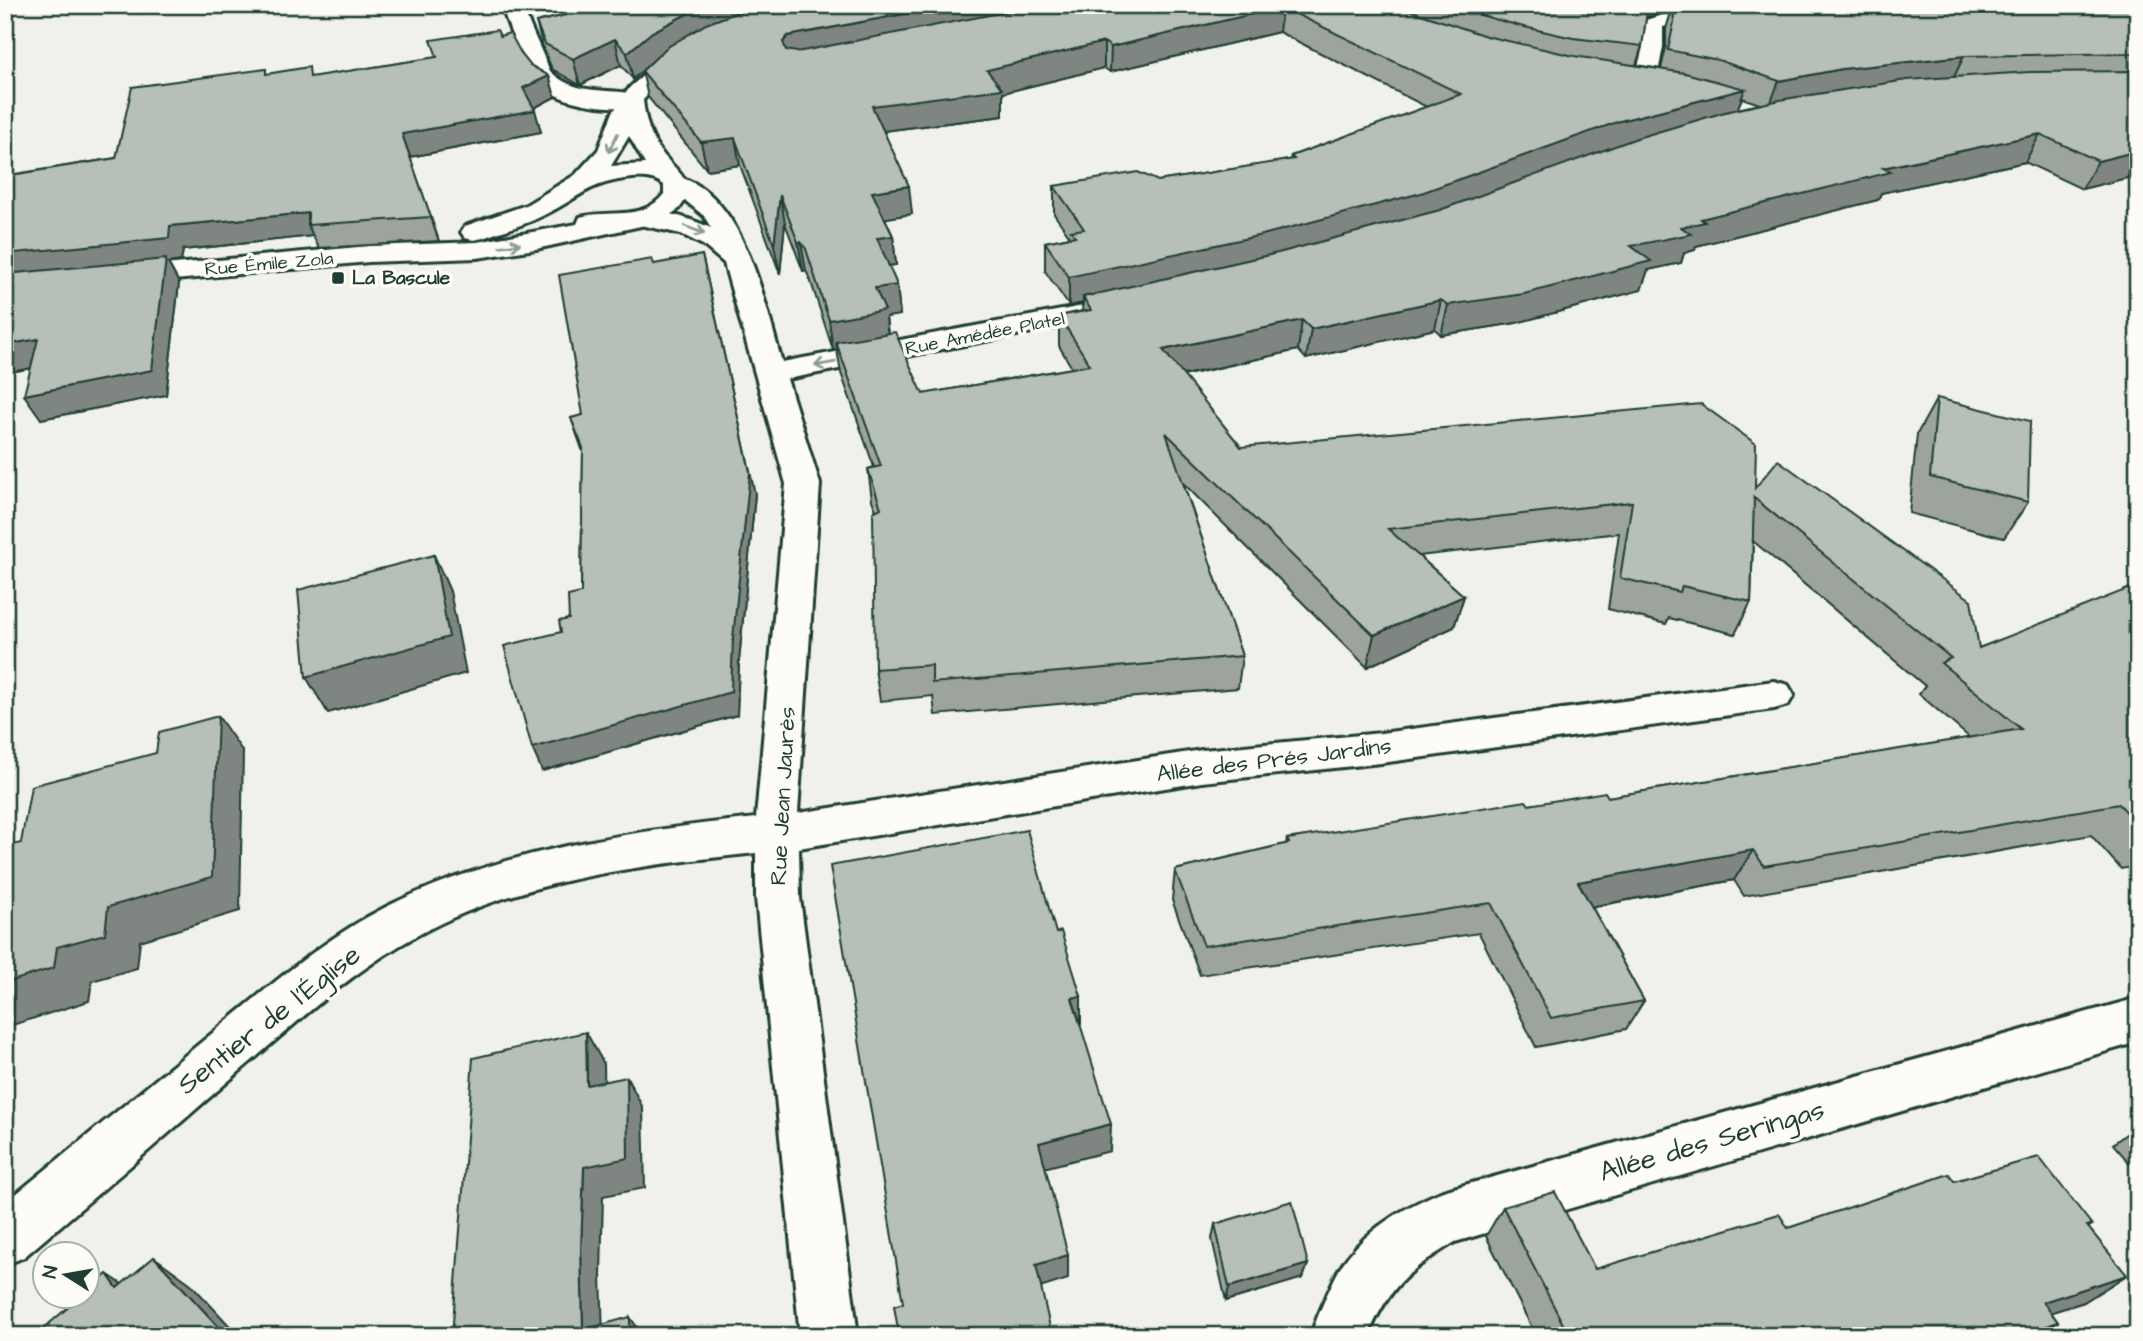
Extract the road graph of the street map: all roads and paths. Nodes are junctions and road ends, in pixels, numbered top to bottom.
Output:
1 (511, 5) edge
2 (1722, 5) edge
3 (709, 43) edge
4 (1619, 80) edge
5 (1645, 83) junction
6 (1667, 86) edge
7 (639, 92) junction
8 (672, 179) junction
9 (575, 186) junction
10 (641, 218) junction
11 (614, 223) junction
12 (369, 254) junction
13 (737, 264) junction
14 (97, 279) edge
15 (1141, 302) edge
16 (772, 373) junction
17 (1774, 695) dead end
18 (776, 833) junction
19 (2138, 1020) edge
20 (5, 1238) edge
21 (829, 1336) edge
22 (1339, 1336) edge

1 - 7 street
2 - 5 street
3 - 7 street
4 - 5 street
5 - 6 street
7 - 8 street
7 -> 9 street
8 - 9 street
8 - 10 street
8 - 13 street, Rue Jean Jaurès
9 - 11 street
9 - 12 street
10 - 11 street, Rue Émile Zola
10 -> 13 street, Rue Jean Jaurès
12 -> 11 street, Rue Émile Zola
12 - 14 street, Rue Émile Zola
13 - 16 street, Rue Jean Jaurès
15 -> 16 street, Rue Amédée Platel
16 - 18 street, Rue Jean Jaurès
17 - 18 street, Allée des Prés Jardins
18 - 20 street, Sentier de l'Église
18 - 21 street, Rue Jean Jaurès
19 - 22 street, Allée des Seringas

